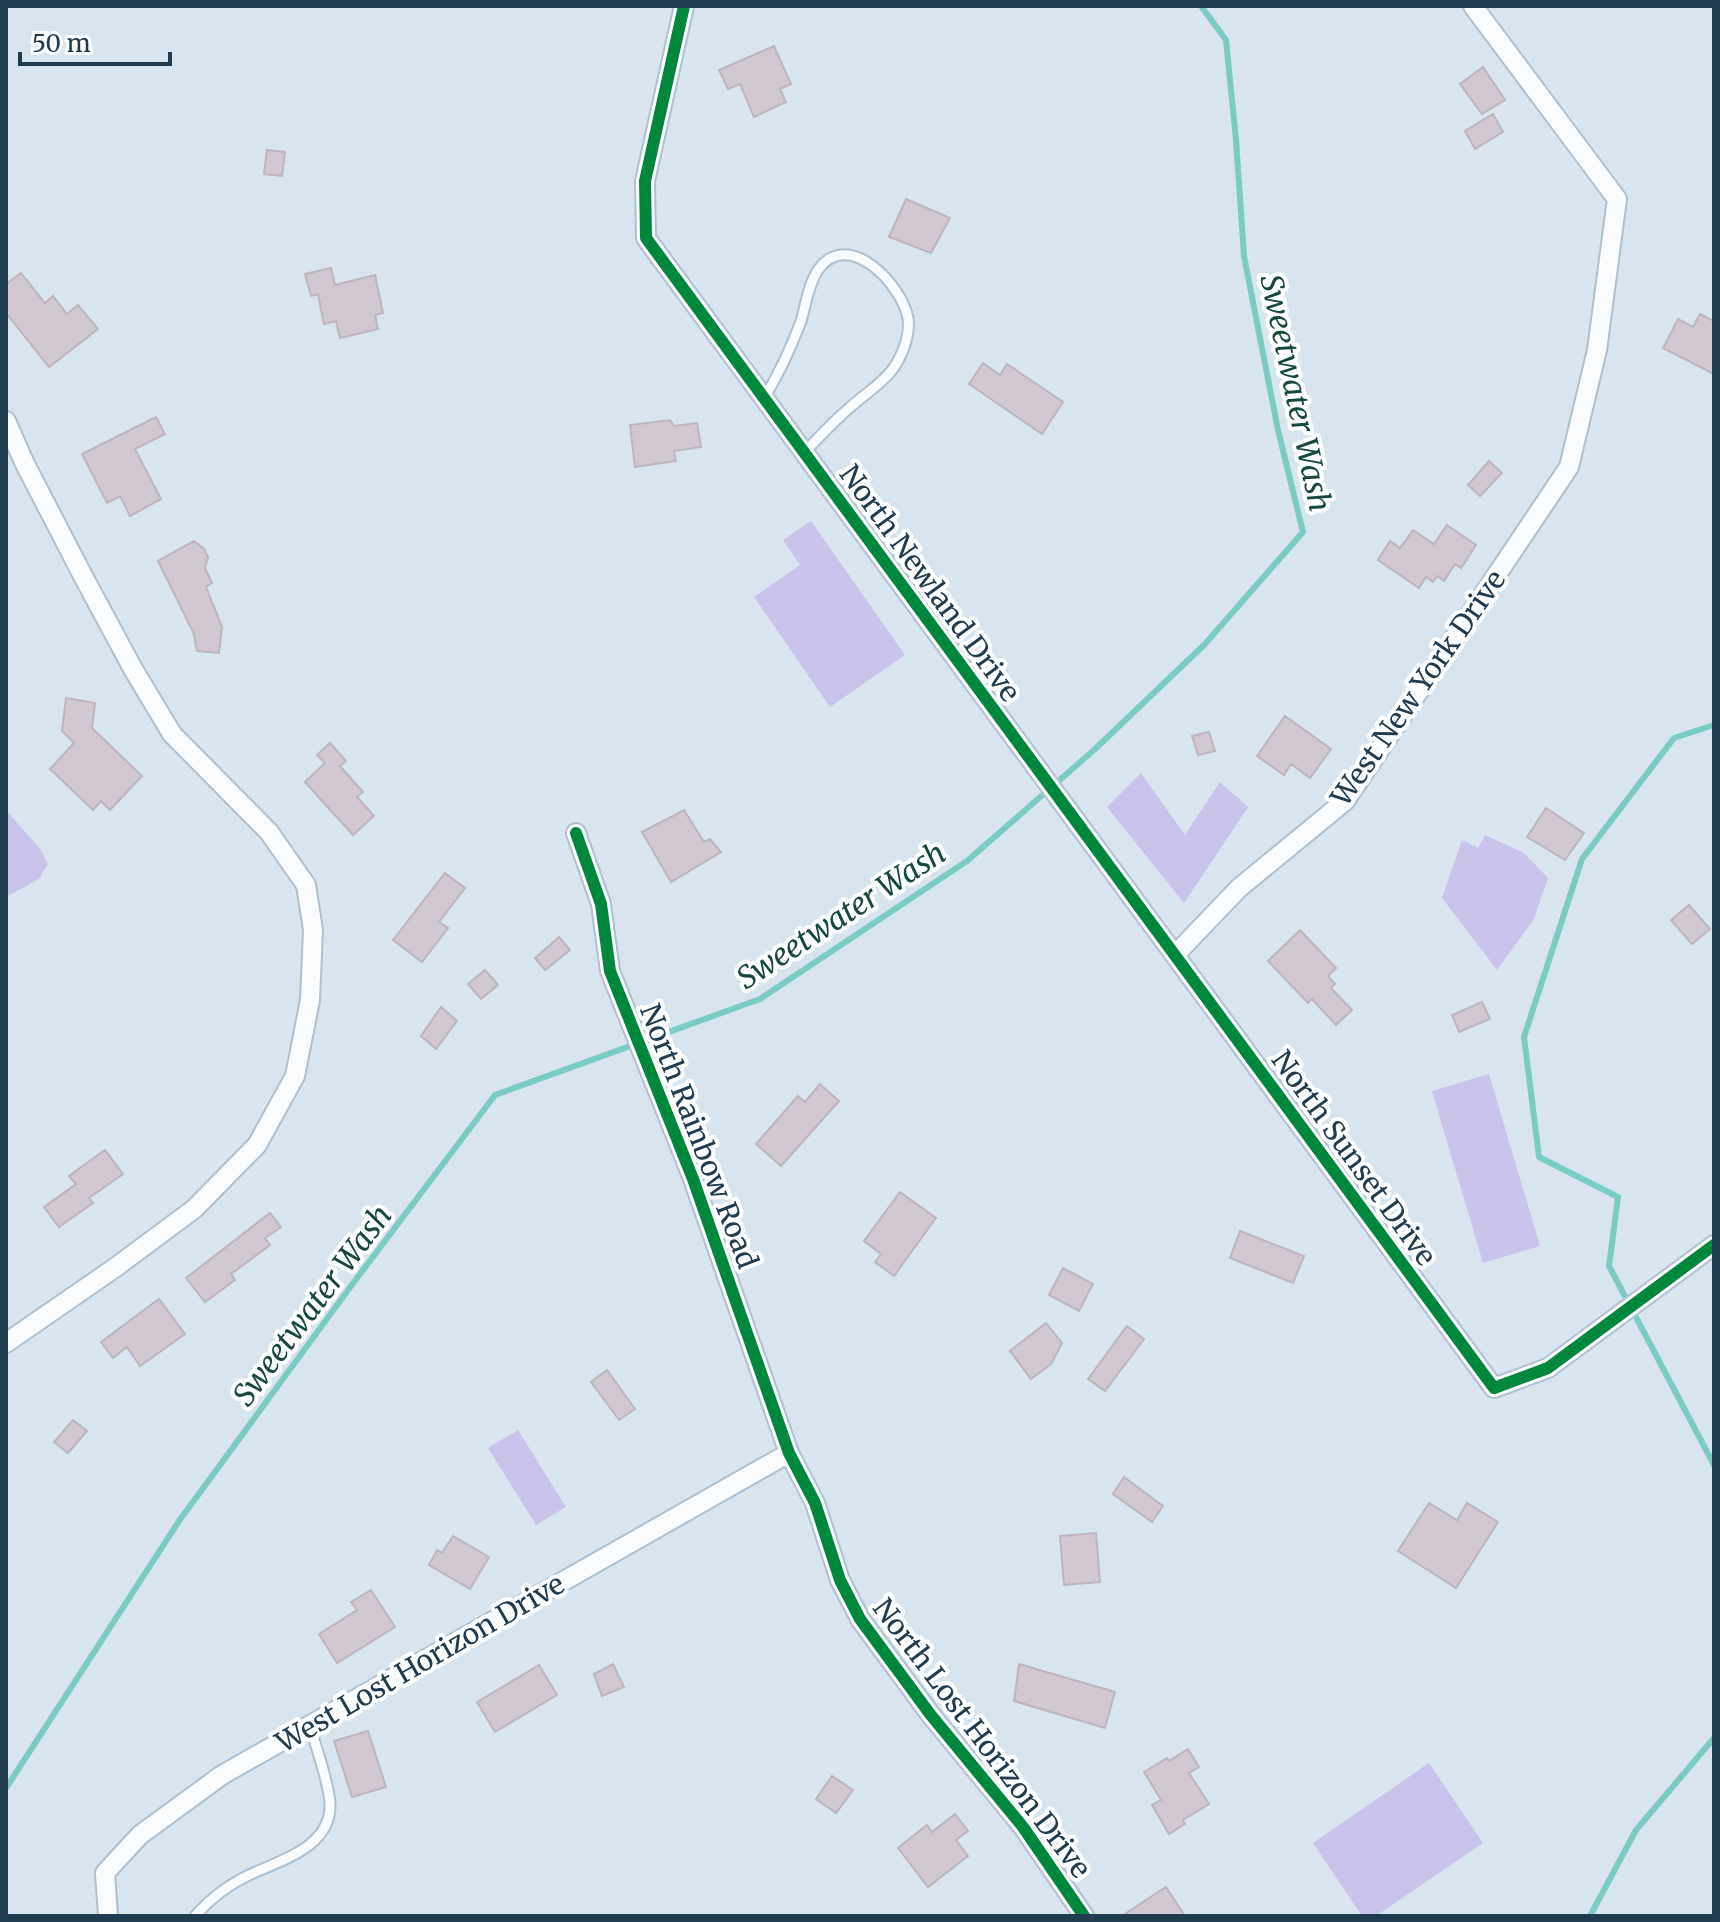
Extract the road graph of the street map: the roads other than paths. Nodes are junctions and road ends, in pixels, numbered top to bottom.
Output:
1 (684, 6) edge
2 (1473, 6) edge
3 (764, 398) junction
4 (6, 421) edge
5 (804, 453) junction
6 (576, 833) dead end
7 (1175, 955) junction
8 (1712, 1250) edge
9 (6, 1343) edge
10 (789, 1453) junction
11 (310, 1725) junction
12 (108, 1916) edge
13 (195, 1916) edge
14 (1084, 1916) edge

1 - 3 street, North Newland Drive
2 - 7 street, West New York Drive
3 - 5 street, North Newland Drive
3 - 5 lane
4 - 9 street
5 - 7 street, North Newland Drive
6 - 10 street, North Rainbow Road
7 - 8 street, North Sunset Drive
10 - 11 street, West Lost Horizon Drive
10 - 14 street, North Lost Horizon Drive
11 - 12 street, West Lost Horizon Drive
11 - 13 lane

